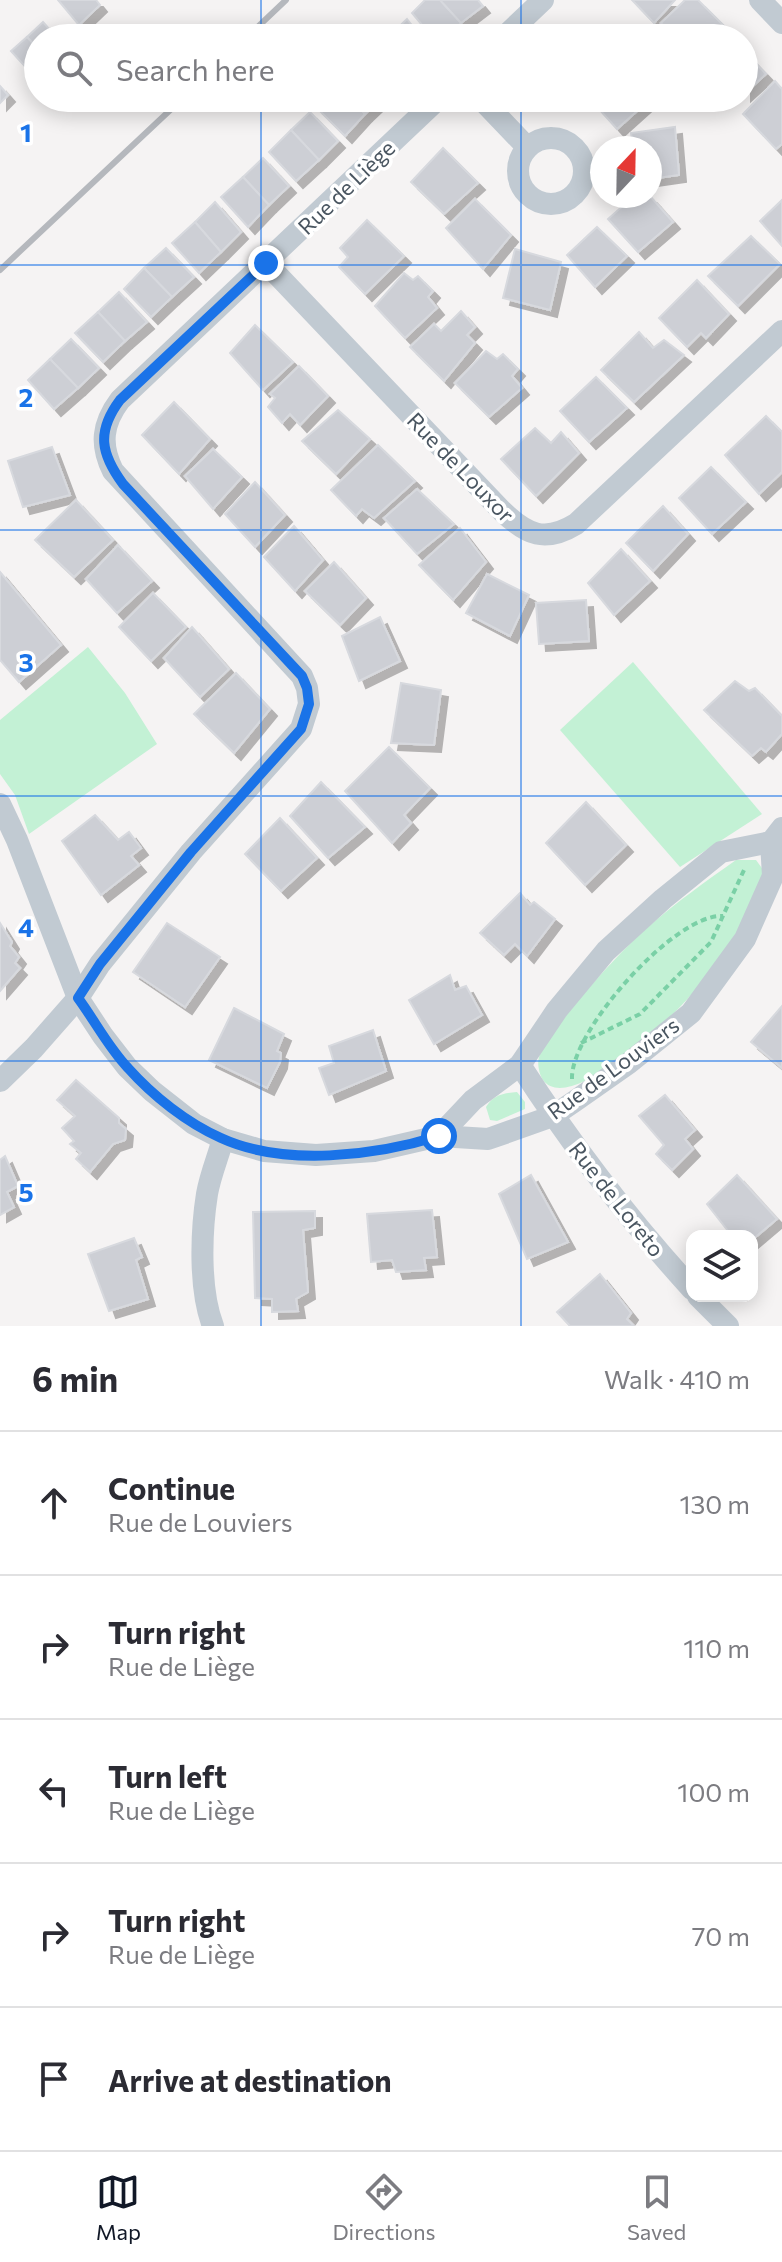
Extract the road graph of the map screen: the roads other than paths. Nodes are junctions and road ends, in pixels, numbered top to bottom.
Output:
1 (543, 0) edge
2 (760, 0) edge
3 (782, 23) edge
4 (518, 24) edge
5 (424, 112) edge
6 (493, 112) edge
7 (527, 147) dead end
8 (266, 263) junction
9 (782, 331) edge
10 (0, 804) edge
11 (776, 835) edge
12 (78, 998) junction
13 (520, 1065) junction
14 (0, 1081) edge
15 (553, 1116) junction
16 (439, 1136) junction
17 (223, 1139) junction
18 (686, 1282) edge
19 (704, 1302) edge
20 (213, 1326) edge
21 (728, 1326) edge

1 - 4 street
2 - 3 street
5 - 8 street, Rue de Liège
6 - 7 street
8 - 9 street, Rue de Louxor
8 - 12 street, Rue de Liège
10 - 12 street, Rue de Louviers
11 - 13 street, Rue de Louviers
11 - 15 street, Rue de Louviers
12 - 14 street, Rue de Liège
12 - 17 street, Rue de Louviers
13 - 15 street, Rue de Loreto
13 - 16 street, Rue de Louviers
15 - 16 street, Rue de Louviers
15 - 18 street, Rue de Loreto
16 - 17 street, Rue de Louviers
17 - 20 street
19 - 21 street

